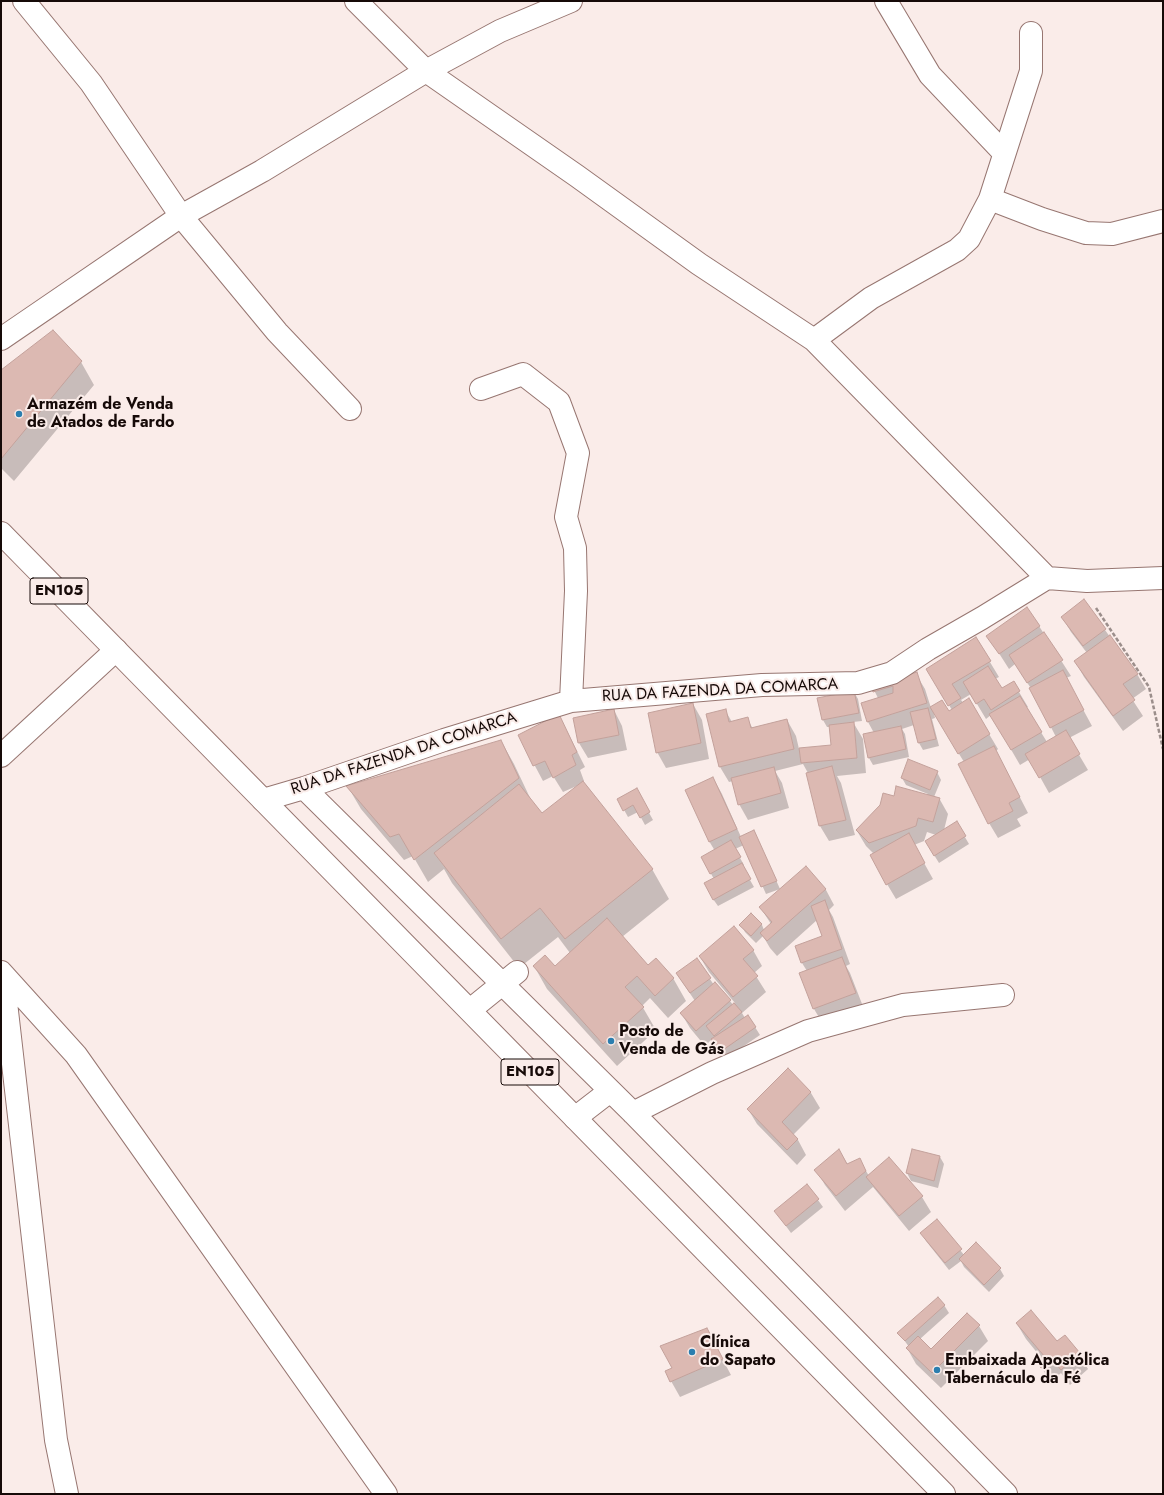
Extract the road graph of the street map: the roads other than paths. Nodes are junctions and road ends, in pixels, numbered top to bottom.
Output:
1 (24, 1) edge
2 (356, 1) edge
3 (571, 1) edge
4 (886, 1) edge
5 (1032, 33) dead end
6 (426, 71) junction
7 (1004, 153) junction
8 (990, 199) junction
9 (180, 216) junction
10 (1163, 221) edge
11 (1, 339) edge
12 (814, 340) junction
13 (480, 389) dead end
14 (350, 410) dead end
15 (1, 532) edge
16 (1047, 578) junction
17 (1163, 578) edge
18 (116, 650) junction
19 (571, 701) junction
20 (1, 756) edge
21 (304, 788) junction
22 (263, 800) junction
23 (2, 974) edge
24 (510, 979) junction
25 (1003, 995) dead end
26 (470, 1010) junction
27 (610, 1091) junction
28 (633, 1113) junction
29 (575, 1118) junction
30 (67, 1494) edge
31 (386, 1494) edge
32 (944, 1494) edge
33 (1006, 1494) edge

1 - 9 street
2 - 6 street
3 - 6 street
4 - 7 street
5 - 7 street
6 - 9 street
6 - 12 street
7 - 8 street
8 - 10 street
8 - 12 street
9 - 11 street
9 - 14 street
12 - 16 street
13 - 19 street
15 - 18 street, EN105
16 - 17 street
16 - 19 street, RUA DA FAZENDA DA COMARCA
18 - 20 street
18 - 22 street, EN105
19 - 21 street, RUA DA FAZENDA DA COMARCA
21 - 22 street, RUA DA FAZENDA DA COMARCA
21 - 24 street
22 - 26 street, EN105
23 - 30 street
23 - 31 street
24 - 26 street
24 - 27 street
25 - 28 street
26 - 29 street, EN105
27 - 28 street
27 - 29 street
28 - 33 street
29 - 32 street, EN105

